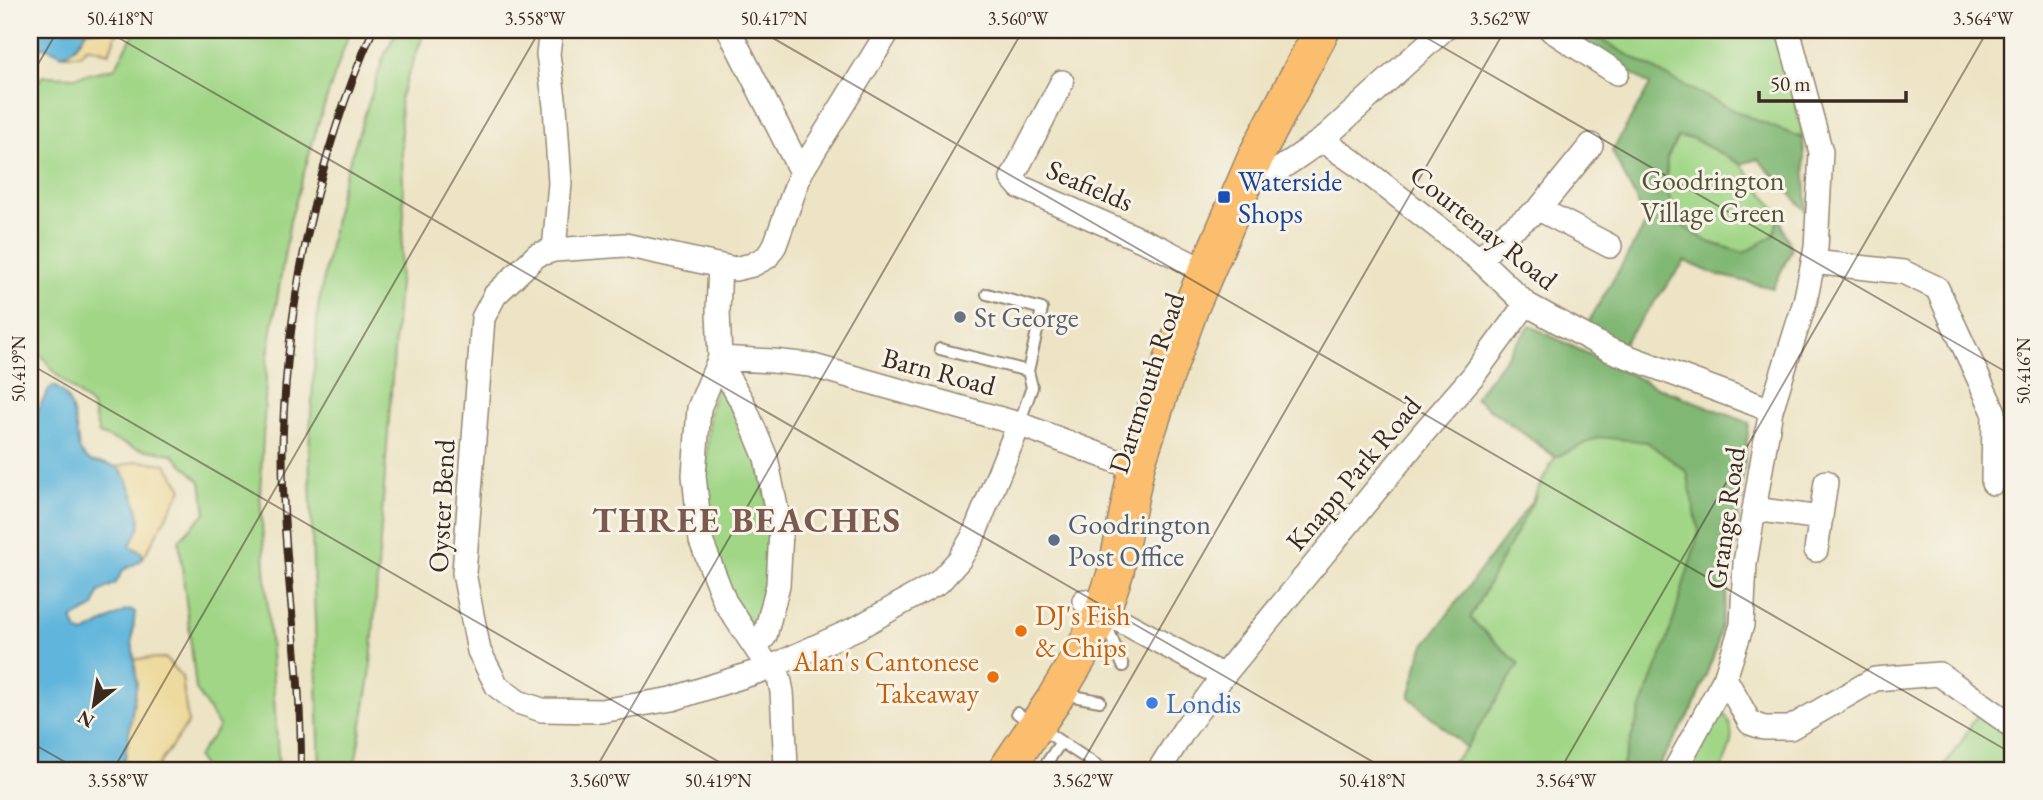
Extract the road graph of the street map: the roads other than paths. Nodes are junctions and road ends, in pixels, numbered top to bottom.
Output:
1 (551, 30) edge
2 (729, 30) edge
3 (889, 30) edge
4 (1322, 30) edge
5 (1443, 30) edge
6 (1551, 30) edge
7 (1788, 30) edge
8 (1617, 73) dead end
9 (1062, 82) dead end
10 (1322, 140) junction
11 (1591, 145) dead end
12 (1265, 163) junction
13 (801, 172) junction
14 (1539, 209) junction
15 (1610, 246) dead end
16 (554, 250) junction
17 (1480, 260) junction
18 (1813, 262) junction
19 (720, 266) junction
20 (1198, 267) junction
21 (986, 294) dead end
22 (1526, 304) junction
23 (940, 349) dead end
24 (720, 360) junction
25 (1028, 371) junction
26 (1771, 410) junction
27 (1019, 424) junction
28 (1128, 463) junction
29 (1826, 482) dead end
30 (1993, 483) dead end
31 (1754, 509) junction
32 (1821, 518) junction
33 (1815, 550) dead end
34 (1093, 607) junction
35 (755, 647) junction
36 (1123, 666) dead end
37 (769, 668) junction
38 (1223, 676) junction
39 (1725, 678) junction
40 (1057, 693) junction
41 (1100, 702) dead end
42 (2013, 726) edge
43 (1038, 727) junction
44 (783, 770) edge
45 (981, 770) edge
46 (1006, 770) edge
47 (1042, 770) edge
48 (1104, 770) edge
49 (1159, 770) edge
50 (1675, 770) edge

1 - 16 street
2 - 13 street
3 - 13 street, Oyster Bend
4 - 12 main road, Dartmouth Road
5 - 10 street
6 - 8 street
7 - 18 street, Grange Road
9 - 20 street, Seafields
10 - 12 street
10 - 17 street, Courtenay Road
11 - 14 street
12 - 20 main road, Dartmouth Road
13 - 19 street, Oyster Bend
14 - 15 street
14 - 17 street
16 - 19 street, Oyster Bend
16 - 37 street, Oyster Bend
17 - 22 street, Courtenay Road
18 - 26 street, Grange Road
18 - 30 street
19 - 24 street
20 - 28 main road, Dartmouth Road
21 - 25 lane
22 - 26 street, Courtenay Road
22 - 38 street, Knapp Park Road
23 - 25 lane
24 - 27 street, Barn Road
24 - 35 street
24 - 35 street
25 - 27 lane
26 - 31 street, Grange Road
27 - 28 street, Barn Road
27 - 37 street, Oyster Bend
28 - 34 main road, Dartmouth Road
29 - 32 street
31 - 32 street
31 - 39 street, Grange Road
32 - 33 street
34 - 36 lane
34 - 38 street
34 - 40 main road, Dartmouth Road
34 - 43 main road, Dartmouth Road
35 - 37 street
37 - 44 street
38 - 49 street, Knapp Park Road
39 - 42 street
39 - 50 street, Grange Road
40 - 41 lane
40 - 43 main road, Dartmouth Road
43 - 45 main road, Dartmouth Road
43 - 46 main road, Dartmouth Road
43 - 47 lane
43 - 48 lane

